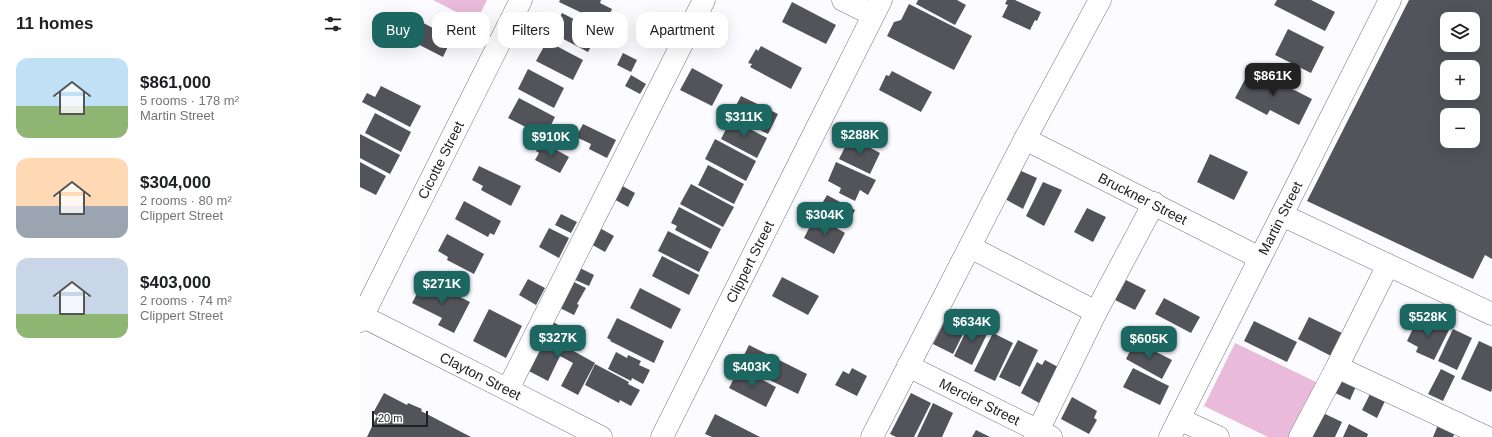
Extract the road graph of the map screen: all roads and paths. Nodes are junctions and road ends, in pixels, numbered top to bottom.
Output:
1 (521, 0) edge
2 (704, 0) edge
3 (843, 0) edge
4 (1100, 0) edge
5 (1390, 0) edge
6 (877, 8) edge
7 (1025, 139) junction
8 (1154, 203) junction
9 (1282, 215) junction
10 (970, 247) junction
11 (1260, 258) junction
12 (1388, 265) junction
13 (1096, 312) junction
14 (1492, 314) edge
15 (361, 317) edge
16 (908, 366) junction
17 (1337, 367) junction
18 (508, 389) junction
19 (1175, 428) edge
20 (1041, 435) edge
21 (601, 437) edge
22 (662, 437) edge
23 (872, 437) edge
24 (1218, 437) edge
25 (1300, 437) edge
26 (1486, 437) edge

1 - 15 street, Cicotte Street
2 - 18 street
3 - 6 street
4 - 7 street
5 - 9 street, Martin Street
6 - 22 street, Clippert Street
7 - 8 street, Bruckner Street
7 - 10 street
8 - 11 street, Bruckner Street
8 - 13 street
9 - 11 street, Martin Street
9 - 12 street
10 - 13 street
10 - 16 street
11 - 19 street, Martin Street
12 - 14 street
12 - 17 street
13 - 20 street
15 - 18 street, Clayton Street
16 - 20 street, Mercier Street
16 - 23 street
17 - 25 street
17 - 26 street
18 - 21 street, Clayton Street
19 - 24 street

